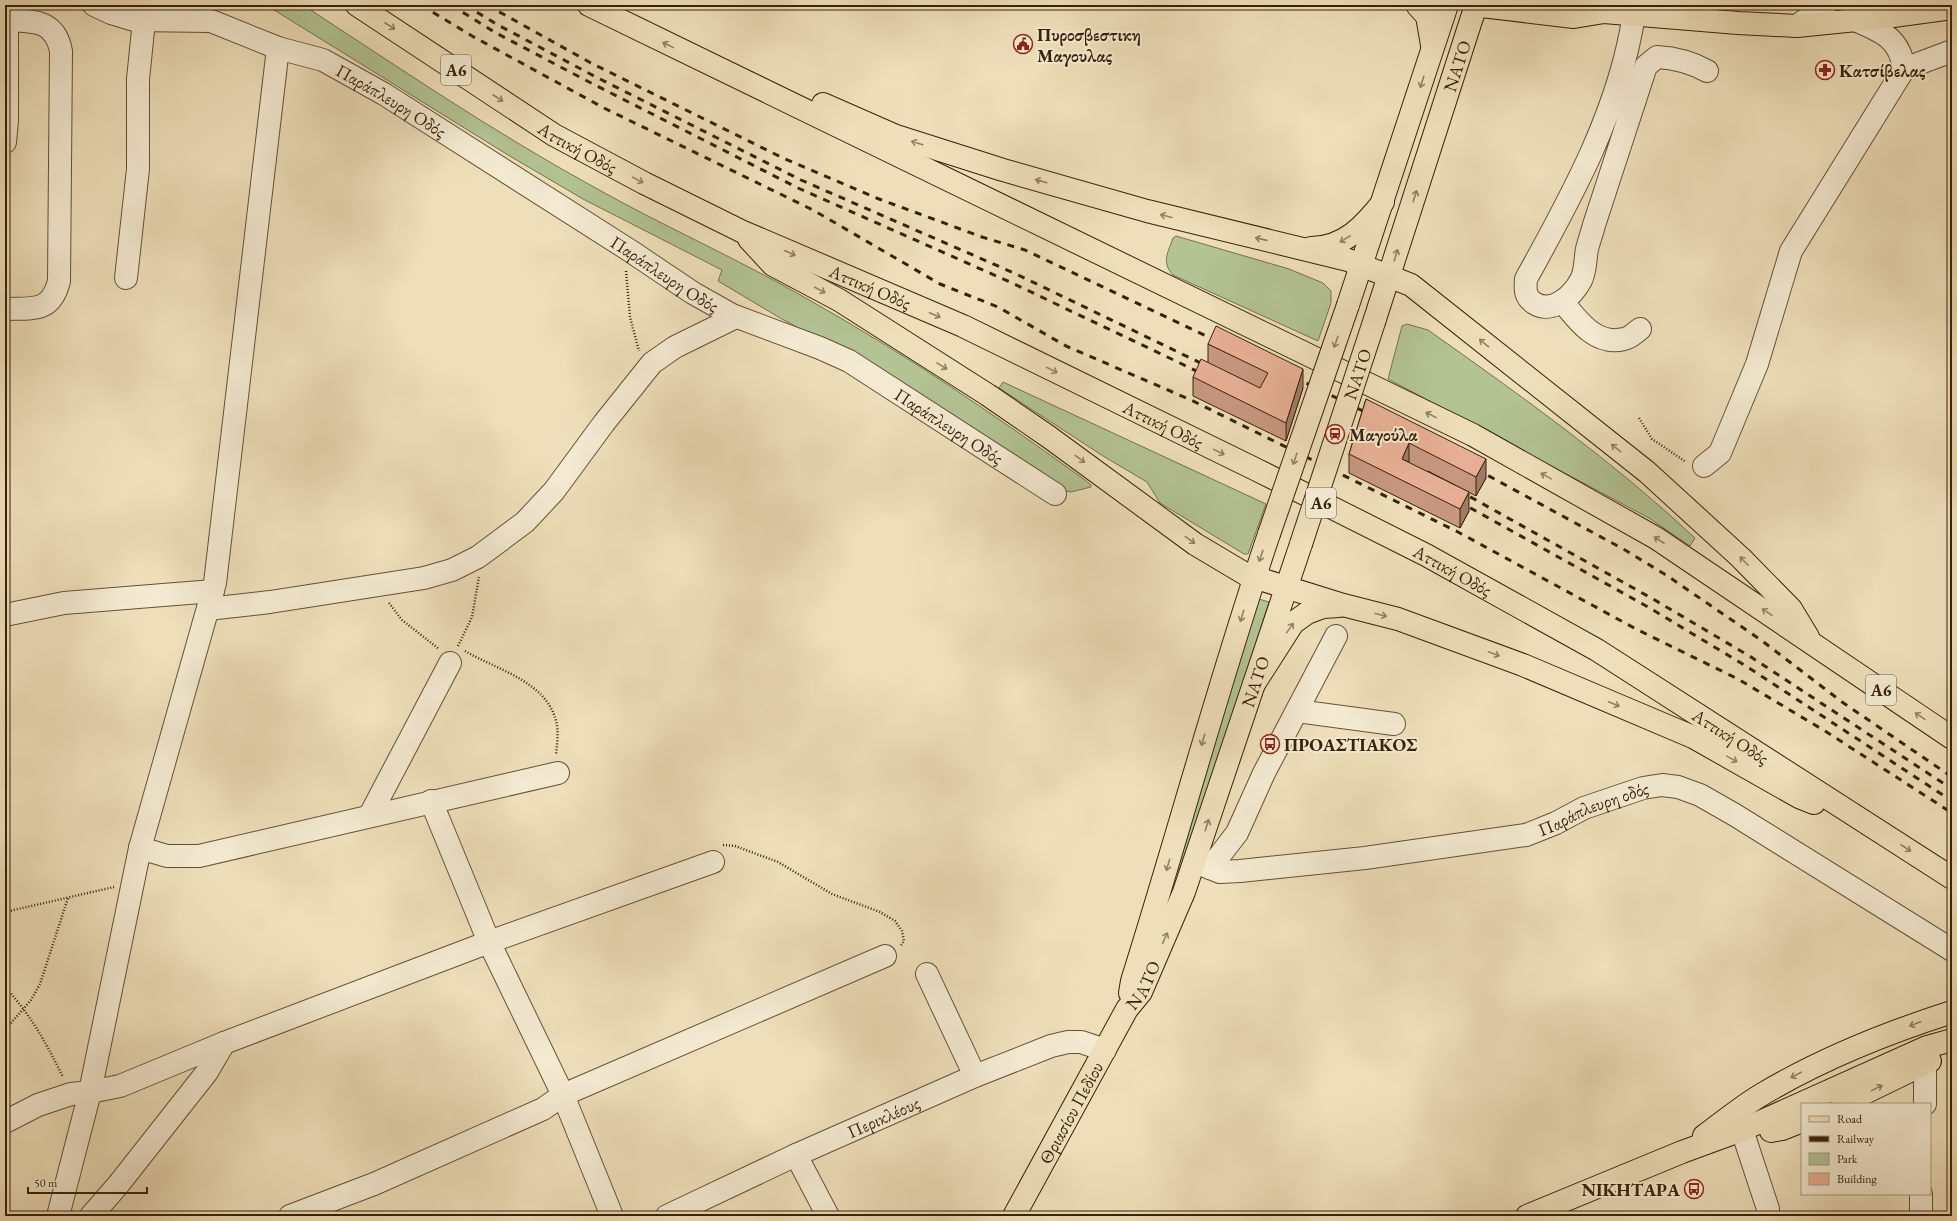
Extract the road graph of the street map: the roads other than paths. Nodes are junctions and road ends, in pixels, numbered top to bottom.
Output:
1 (94, 5) edge
2 (357, 5) edge
3 (589, 5) edge
4 (1417, 5) edge
5 (1447, 5) edge
6 (1475, 5) edge
7 (1678, 5) edge
8 (1826, 5) edge
9 (1952, 8) edge
10 (1596, 9) edge
11 (116, 11) edge
12 (1882, 11) edge
13 (1634, 14) junction
14 (6, 20) edge
15 (1855, 20) junction
16 (144, 21) junction
17 (1715, 21) junction
18 (1797, 26) junction
19 (278, 48) junction
20 (1432, 49) junction
21 (1952, 51) edge
22 (704, 62) junction
23 (1904, 69) junction
24 (1707, 71) dead end
25 (5, 142) edge
26 (1383, 202) junction
27 (741, 231) junction
28 (1299, 248) junction
29 (1362, 265) junction
30 (1390, 276) junction
31 (126, 278) dead end
32 (1562, 301) junction
33 (5, 309) edge
34 (736, 317) junction
35 (1640, 329) dead end
36 (1704, 466) road end
37 (1055, 494) dead end
38 (1254, 579) junction
39 (1285, 588) junction
40 (210, 600) junction
41 (1343, 605) junction
42 (5, 615) edge
43 (1336, 636) dead end
44 (1811, 642) junction
45 (454, 655) road end
46 (1254, 684) junction
47 (1297, 711) junction
48 (1394, 724) dead end
49 (1952, 738) edge
50 (558, 773) road end
51 (431, 801) junction
52 (370, 815) junction
53 (1873, 827) junction
54 (140, 848) junction
55 (713, 862) road end
56 (1203, 865) junction
57 (1952, 878) edge
58 (489, 942) junction
59 (1952, 950) edge
60 (885, 956) road end
61 (927, 974) dead end
62 (1127, 1009) junction
63 (1952, 1012) edge
64 (1952, 1040) edge
65 (224, 1043) junction
66 (1105, 1050) junction
67 (1952, 1056) edge
68 (1925, 1062) junction
69 (975, 1076) junction
70 (80, 1093) junction
71 (563, 1095) junction
72 (1805, 1103) edge
73 (1844, 1103) edge
74 (1925, 1103) edge
75 (1801, 1105) edge
76 (1801, 1121) edge
77 (5, 1122) edge
78 (1742, 1130) junction
79 (1682, 1152) junction
80 (796, 1155) junction
81 (1921, 1195) edge
82 (1562, 1209) edge
83 (58, 1216) edge
84 (91, 1216) edge
85 (290, 1216) edge
86 (612, 1216) edge
87 (667, 1216) edge
88 (828, 1216) edge
89 (1014, 1216) edge
90 (1527, 1216) edge
91 (1768, 1216) edge
92 (1921, 1216) edge

1 - 11 street
2 -> 27 main road, Αττική Οδός / Α6
22 -> 3 main road, Α6
4 - 20 main road
5 - 20 main road, ΝΑΤΟ
6 - 10 main road
30 -> 6 main road, ΝΑΤΟ
7 - 17 main road
8 - 18 street
9 - 12 main road
10 - 13 main road
11 - 16 street
12 - 15 main road
13 - 17 main road
13 - 32 street
14 - 25 street
14 - 33 street
15 - 18 main road
15 - 23 street
16 - 19 street
16 - 31 street
17 - 18 main road
19 - 34 street, Παράπλευρη Οδός
19 - 40 street
20 -> 26 main road, ΝΑΤΟ
21 - 23 street
28 -> 22 main road
44 -> 22 main road, Α6
23 - 36 street
24 - 32 street
26 -> 28 main road
26 - 29 main road, ΝΑΤΟ
27 -> 38 main road
27 -> 53 main road, Αττική Οδός / Α6
28 - 29 main road
29 - 30 main road
29 -> 38 main road, ΝΑΤΟ, bridge
30 - 39 main road, ΝΑΤΟ, bridge
44 -> 30 main road
32 - 35 street
34 - 37 street, Παράπλευρη Οδός
34 - 40 street
38 - 39 main road
38 -> 62 main road, ΝΑΤΟ
39 - 41 main road
39 - 46 main road, ΝΑΤΟ
40 - 42 street
40 - 54 street
46 -> 41 main road
41 -> 53 main road
43 - 47 street
49 -> 44 main road, Α6
45 - 52 street
56 -> 46 main road, ΝΑΤΟ
47 - 48 street
47 - 56 street
50 - 51 street
51 - 52 street
51 - 58 street
52 - 54 street
53 -> 57 main road, Αττική Οδός / Α6
54 - 70 street
55 - 58 street
56 - 59 street, Παράπλευρη οδός
62 -> 56 main road, ΝΑΤΟ
58 - 65 street
58 - 71 street
60 - 71 street
61 - 69 street
62 - 66 main road, Θριασίου Πεδίου
63 -> 79 main road
64 - 72 main road
65 - 70 street
65 - 84 street
66 - 69 street, Περικλέους
66 - 89 main road, Θριασίου Πεδίου
67 - 68 main road
73 -> 68 main road
68 - 74 street
69 - 80 street, Περικλέους
70 - 77 street
70 - 83 street
71 - 85 street
71 - 86 street
75 - 78 main road
76 - 78 main road
78 - 79 main road
78 - 91 street
79 - 82 main road
80 - 87 street, Περικλέους
80 - 88 street
81 - 92 street
82 - 90 main road

